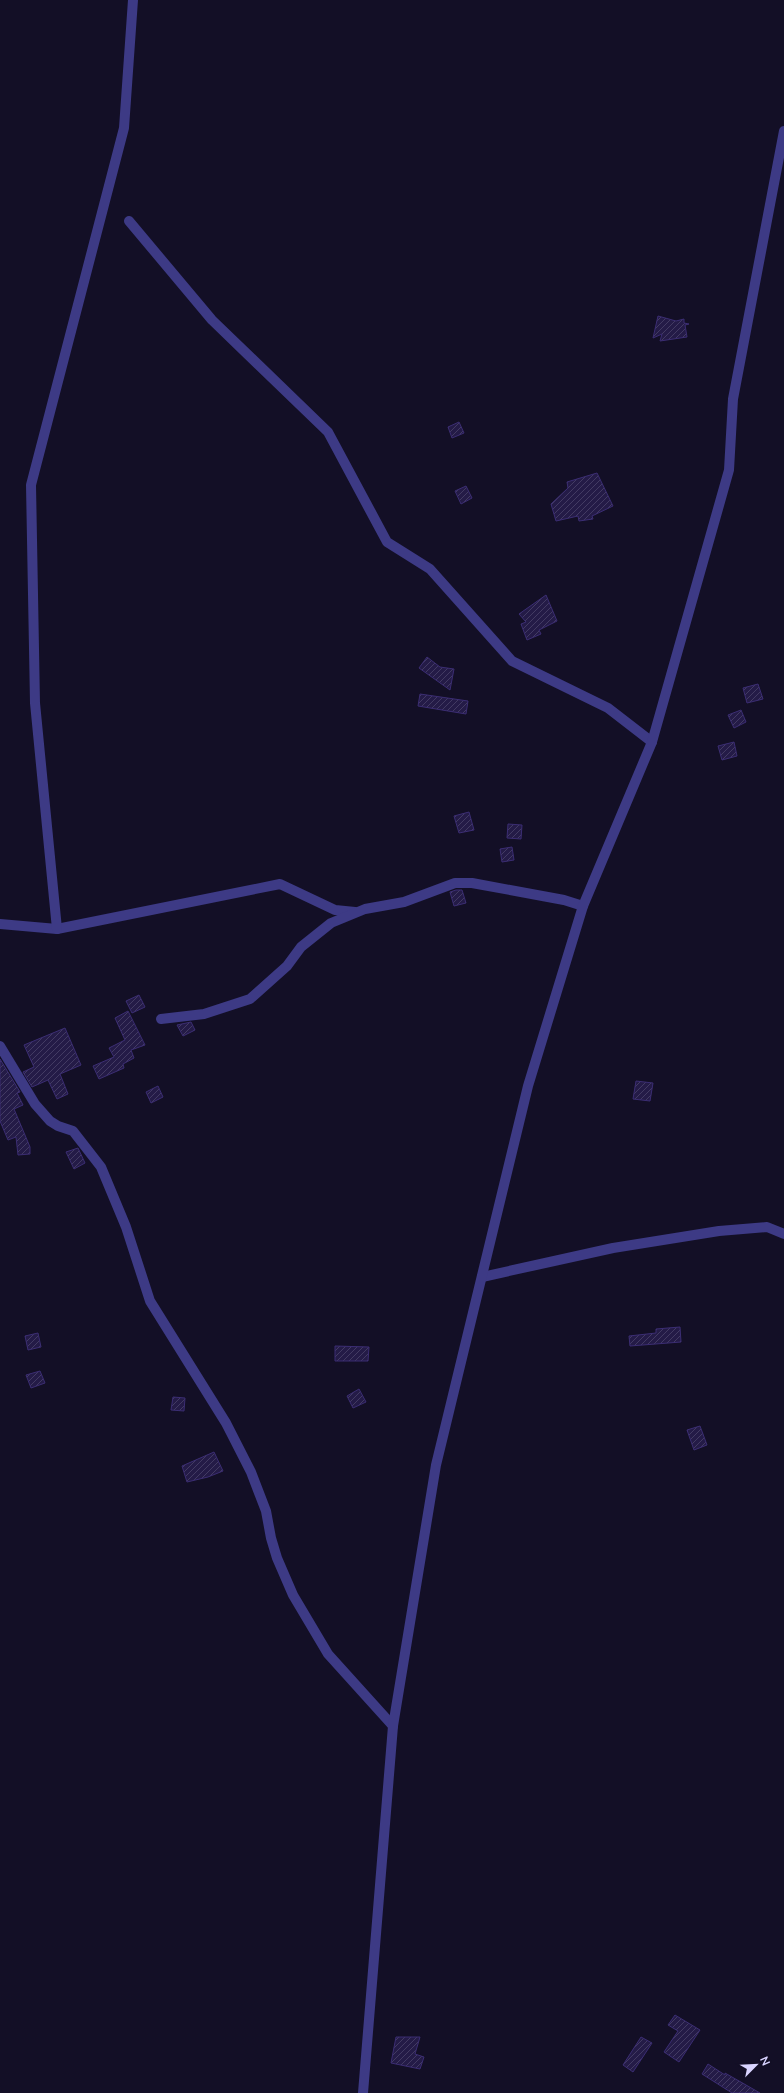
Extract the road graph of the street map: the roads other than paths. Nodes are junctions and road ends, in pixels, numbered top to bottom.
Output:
1 (133, 0) edge
2 (784, 131) edge
3 (129, 221) dead end
4 (652, 742) junction
5 (583, 906) junction
6 (358, 912) junction
7 (0, 924) edge
8 (57, 929) junction
9 (162, 1019) dead end
10 (0, 1046) edge
11 (784, 1234) edge
12 (482, 1277) junction
13 (393, 1726) junction
14 (363, 2093) edge

1 - 8 street
2 - 4 street
3 - 4 street
4 - 5 street
5 - 6 street
5 - 12 street
6 - 8 street
6 - 9 street
7 - 8 street
10 - 13 street
11 - 12 street
12 - 13 street
13 - 14 street

